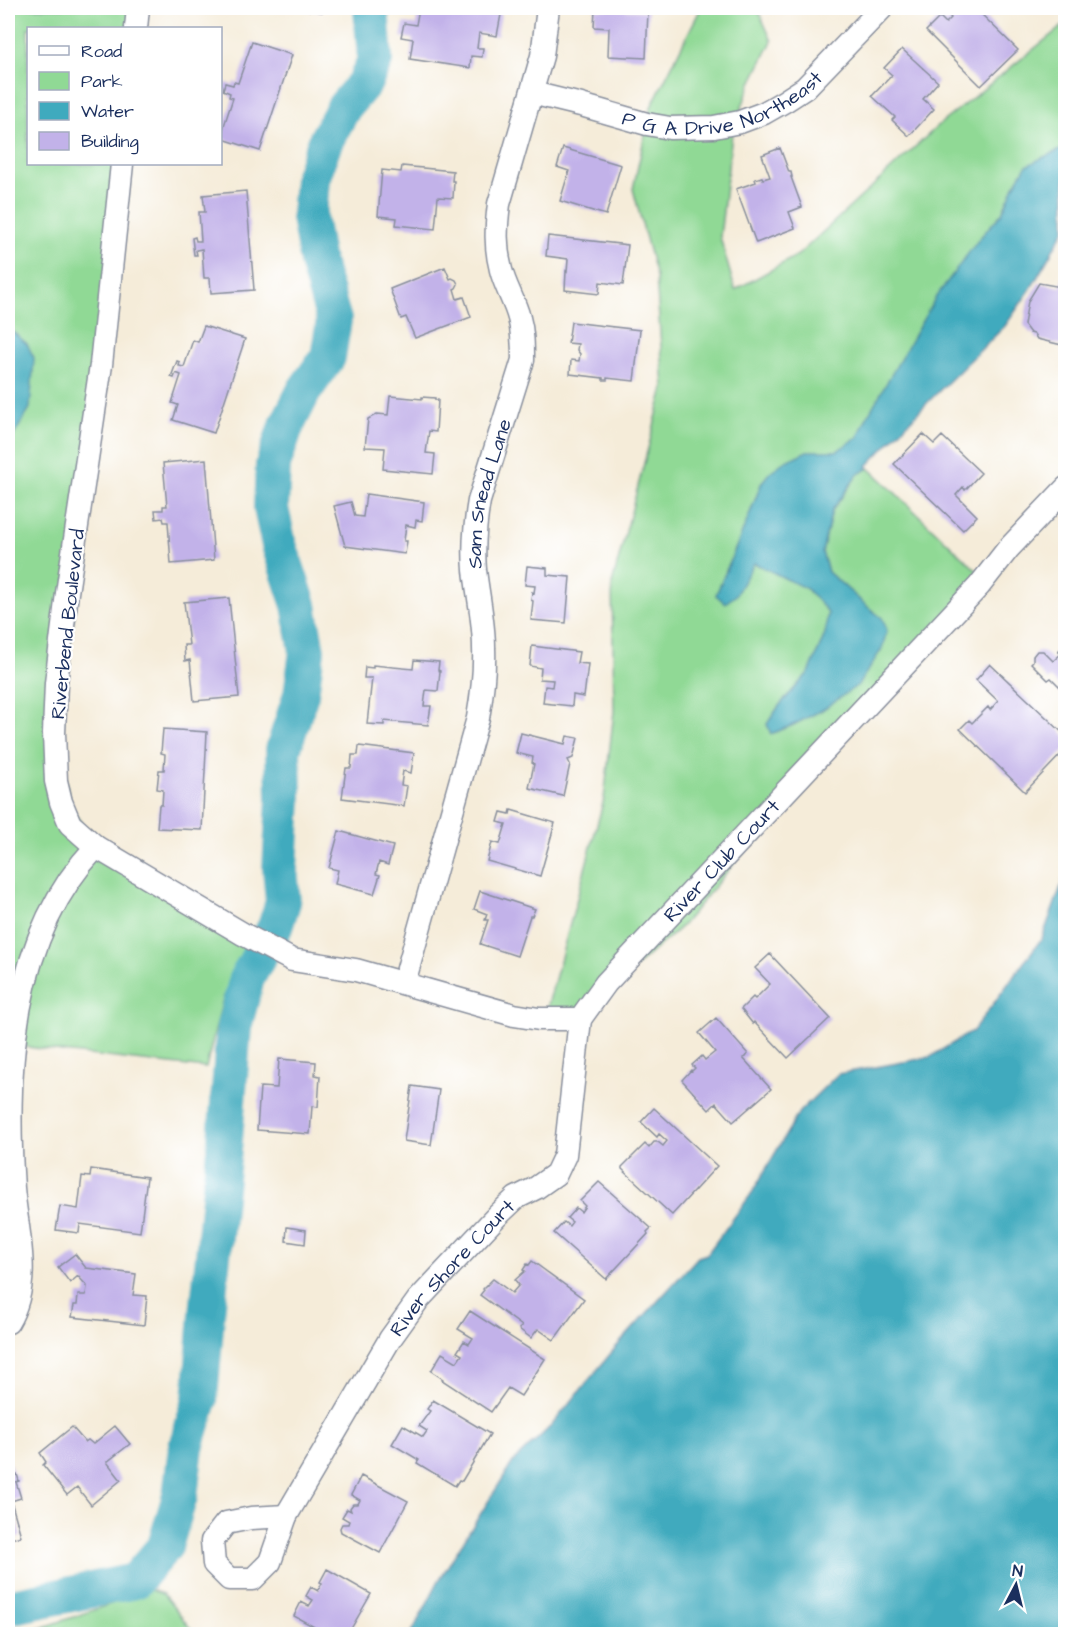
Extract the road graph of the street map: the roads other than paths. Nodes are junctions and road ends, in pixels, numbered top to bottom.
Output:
1 (138, 8) edge
2 (548, 8) edge
3 (882, 8) edge
4 (136, 27) edge
5 (532, 93) junction
6 (122, 165) edge
7 (1065, 488) edge
8 (96, 847) junction
9 (404, 983) junction
10 (580, 1019) junction
11 (9, 1153) edge
12 (8, 1322) edge
13 (286, 1516) dead end

1 - 4 street
2 - 5 street, Sam Snead Lane
3 - 5 street, P G A Drive Northeast
5 - 9 street, Sam Snead Lane
6 - 8 street, Riverbend Boulevard
7 - 10 street, River Club Court
8 - 9 street, Riverbend Boulevard
8 - 11 street
9 - 10 street
10 - 13 street, River Shore Court
11 - 12 street

